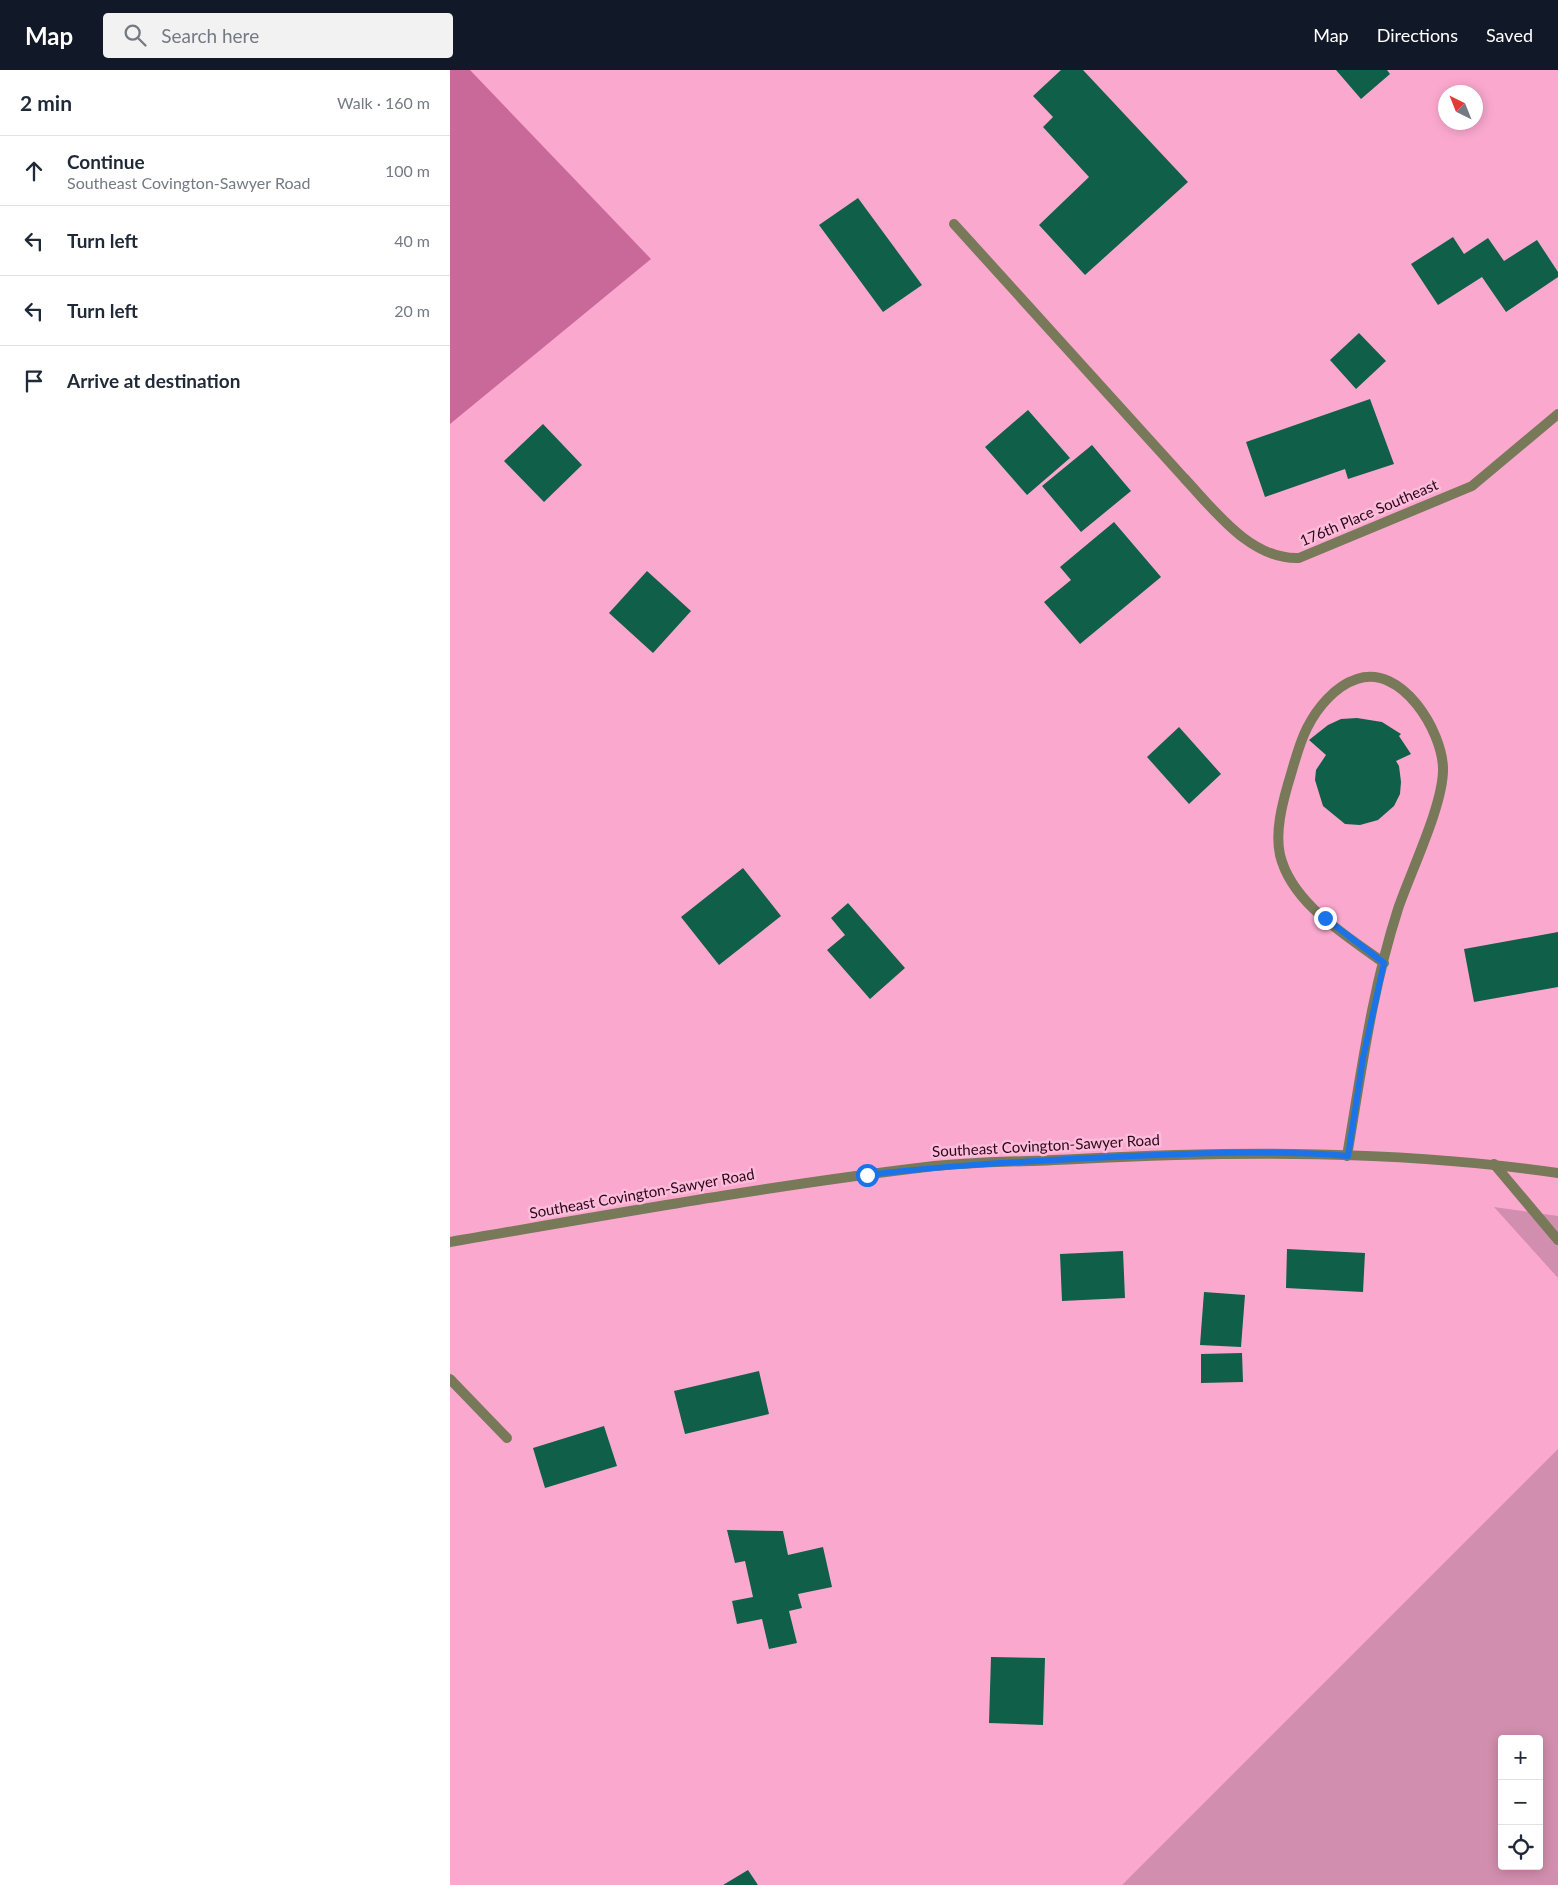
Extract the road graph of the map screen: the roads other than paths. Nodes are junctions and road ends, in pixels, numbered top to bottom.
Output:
1 (954, 224) dead end
2 (1558, 414) edge
3 (1384, 963) junction
4 (1348, 1156) junction
5 (1494, 1164) junction
6 (1558, 1173) edge
7 (1558, 1240) edge
8 (450, 1242) edge
9 (450, 1379) edge
10 (507, 1438) dead end

1 - 2 street, 176th Place Southeast
3 - 3 street
3 - 4 street
4 - 5 street, Southeast Covington-Sawyer Road
4 - 8 street, Southeast Covington-Sawyer Road
5 - 6 street, Southeast Covington-Sawyer Road
5 - 7 street
9 - 10 street

